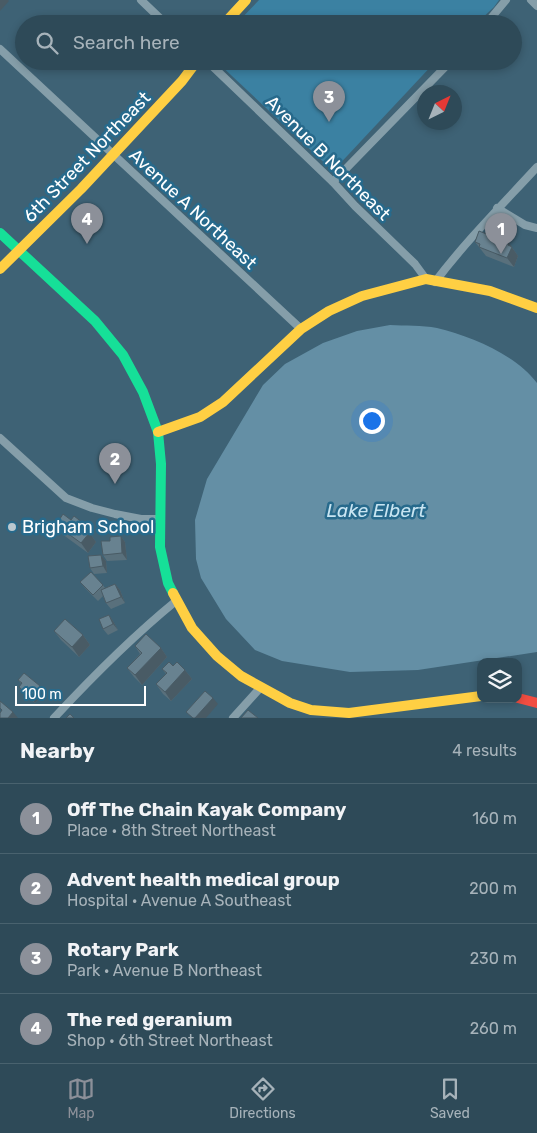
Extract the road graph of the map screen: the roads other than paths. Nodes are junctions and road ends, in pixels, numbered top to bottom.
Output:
1 (141, 0) edge
2 (246, 0) edge
3 (506, 0) edge
4 (531, 0) edge
5 (537, 6) edge
6 (157, 15) edge
7 (232, 15) edge
8 (494, 15) edge
9 (0, 49) edge
10 (15, 63) edge
11 (22, 70) edge
12 (190, 70) edge
13 (216, 70) edge
14 (442, 70) edge
15 (113, 155) junction
16 (537, 168) edge
17 (333, 182) junction
18 (497, 208) junction
19 (537, 228) edge
20 (0, 233) edge
21 (18, 250) junction
22 (0, 269) edge
23 (430, 280) junction
24 (537, 308) edge
25 (301, 329) junction
26 (158, 432) junction
27 (0, 438) edge
28 (160, 519) junction
29 (176, 601) junction
30 (261, 688) junction
31 (477, 697) edge
32 (522, 699) edge
33 (537, 703) edge
34 (349, 716) edge
35 (54, 718) edge
36 (234, 718) edge

1 - 6 street
2 - 7 main road
3 - 8 street
4 - 5 street
9 - 10 street, Avenue A Northeast
11 - 15 street, Avenue A Northeast
12 - 15 main road, 6th Street Northeast
13 - 17 street, Avenue B Northeast
14 - 17 street
15 - 21 main road, 6th Street Northeast
15 - 25 street, Avenue A Northeast
16 - 18 street
17 - 23 street, Avenue B Northeast
18 - 19 street
18 - 23 street
20 - 21 main road
21 - 22 main road, 6th Street Northeast
21 - 26 main road
23 - 24 main road
23 - 25 main road
25 - 26 main road
26 - 28 main road
27 - 28 street
28 - 29 main road
29 - 30 main road
29 - 35 street
30 - 34 main road
30 - 36 street
31 - 34 main road
32 - 33 main road

